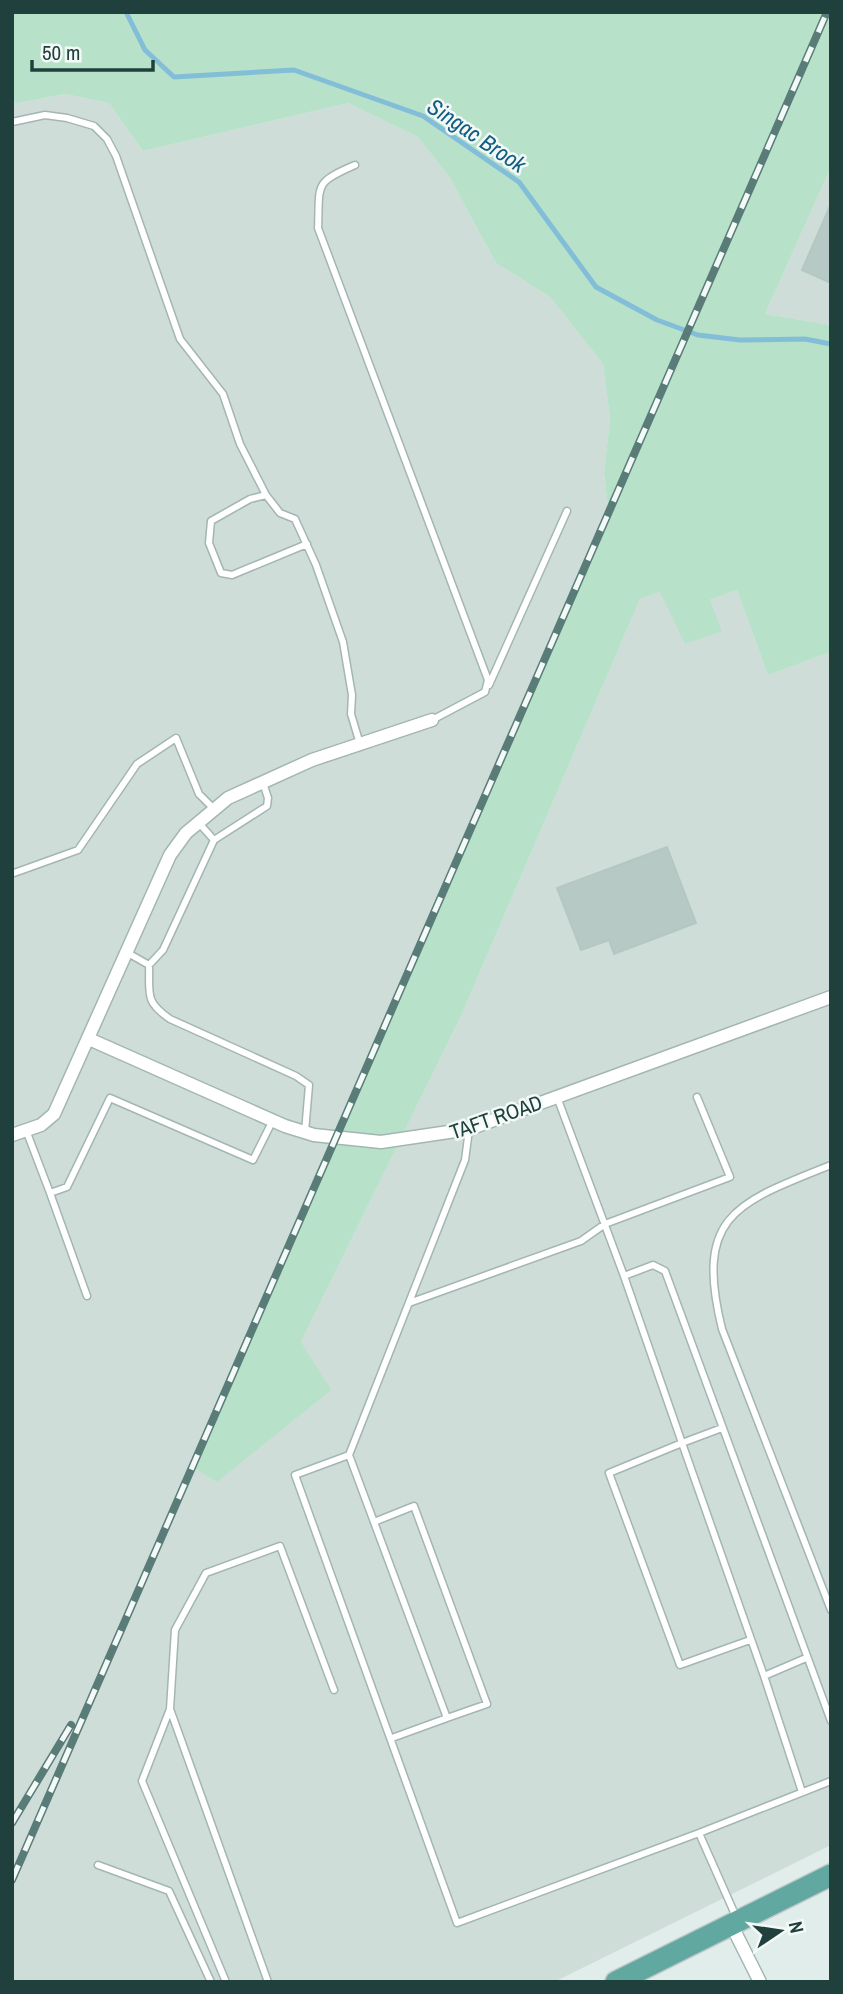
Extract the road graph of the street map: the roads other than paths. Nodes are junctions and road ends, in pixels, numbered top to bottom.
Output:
1 (12, 122) edge
2 (355, 165) dead end
3 (266, 495) junction
4 (567, 512) dead end
5 (307, 544) junction
6 (488, 686) junction
7 (432, 720) joint
8 (360, 744) junction
9 (262, 781) junction
10 (214, 808) junction
11 (198, 822) junction
12 (214, 840) junction
13 (14, 873) dead end
14 (126, 952) junction
15 (149, 965) junction
16 (831, 998) edge
17 (89, 1039) junction
18 (556, 1096) junction
19 (697, 1097) dead end
20 (273, 1121) junction
21 (469, 1129) junction
22 (26, 1130) junction
23 (306, 1132) junction
24 (12, 1135) edge
25 (831, 1165) edge
26 (50, 1193) junction
27 (604, 1224) junction
28 (624, 1276) junction
29 (87, 1296) dead end
30 (409, 1303) junction
31 (722, 1428) junction
32 (682, 1443) junction
33 (349, 1455) junction
34 (374, 1522) junction
35 (831, 1611) edge
36 (750, 1640) junction
37 (806, 1658) junction
38 (764, 1676) junction
39 (334, 1690) dead end
40 (170, 1709) junction
41 (447, 1718) junction
42 (831, 1721) edge
43 (392, 1738) junction
44 (831, 1781) edge
45 (802, 1792) junction
46 (699, 1833) junction
47 (98, 1865) dead end
48 (831, 1875) edge
49 (734, 1922) junction
50 (211, 1982) edge
51 (226, 1982) edge
52 (268, 1982) edge
53 (616, 1982) edge
54 (760, 1982) edge

1 - 3 lane
2 - 6 lane
3 - 5 lane
3 - 5 lane
4 - 6 lane
5 - 8 lane
6 - 7 lane
7 - 8 street
8 - 9 street
9 - 10 street
9 - 12 lane
10 - 11 street
10 - 13 lane
11 - 12 lane
11 - 14 street
12 - 15 lane
14 - 15 lane
14 - 17 street
15 - 23 lane
16 - 18 street, TAFT ROAD
17 - 20 street, TAFT ROAD
17 - 22 street
18 - 21 street, TAFT ROAD
18 - 27 lane
19 - 27 lane
20 - 23 street, TAFT ROAD
20 - 26 lane
21 - 23 street, TAFT ROAD
21 - 30 lane
22 - 24 street
22 - 26 lane
25 - 35 lane
26 - 29 lane
27 - 28 lane
27 - 30 lane
28 - 31 lane
28 - 32 lane
30 - 33 lane
31 - 32 lane
31 - 37 lane
32 - 36 lane
32 - 36 lane
33 - 34 lane
33 - 43 lane
34 - 41 lane
34 - 41 lane
36 - 38 lane
37 - 38 lane
37 - 42 lane
38 - 45 lane
39 - 40 lane
40 - 51 lane
40 - 52 lane
41 - 43 lane
43 - 46 lane
44 - 45 lane
45 - 46 lane
46 - 49 lane
47 - 50 lane
48 - 49 main road
49 - 53 main road
49 - 54 street

